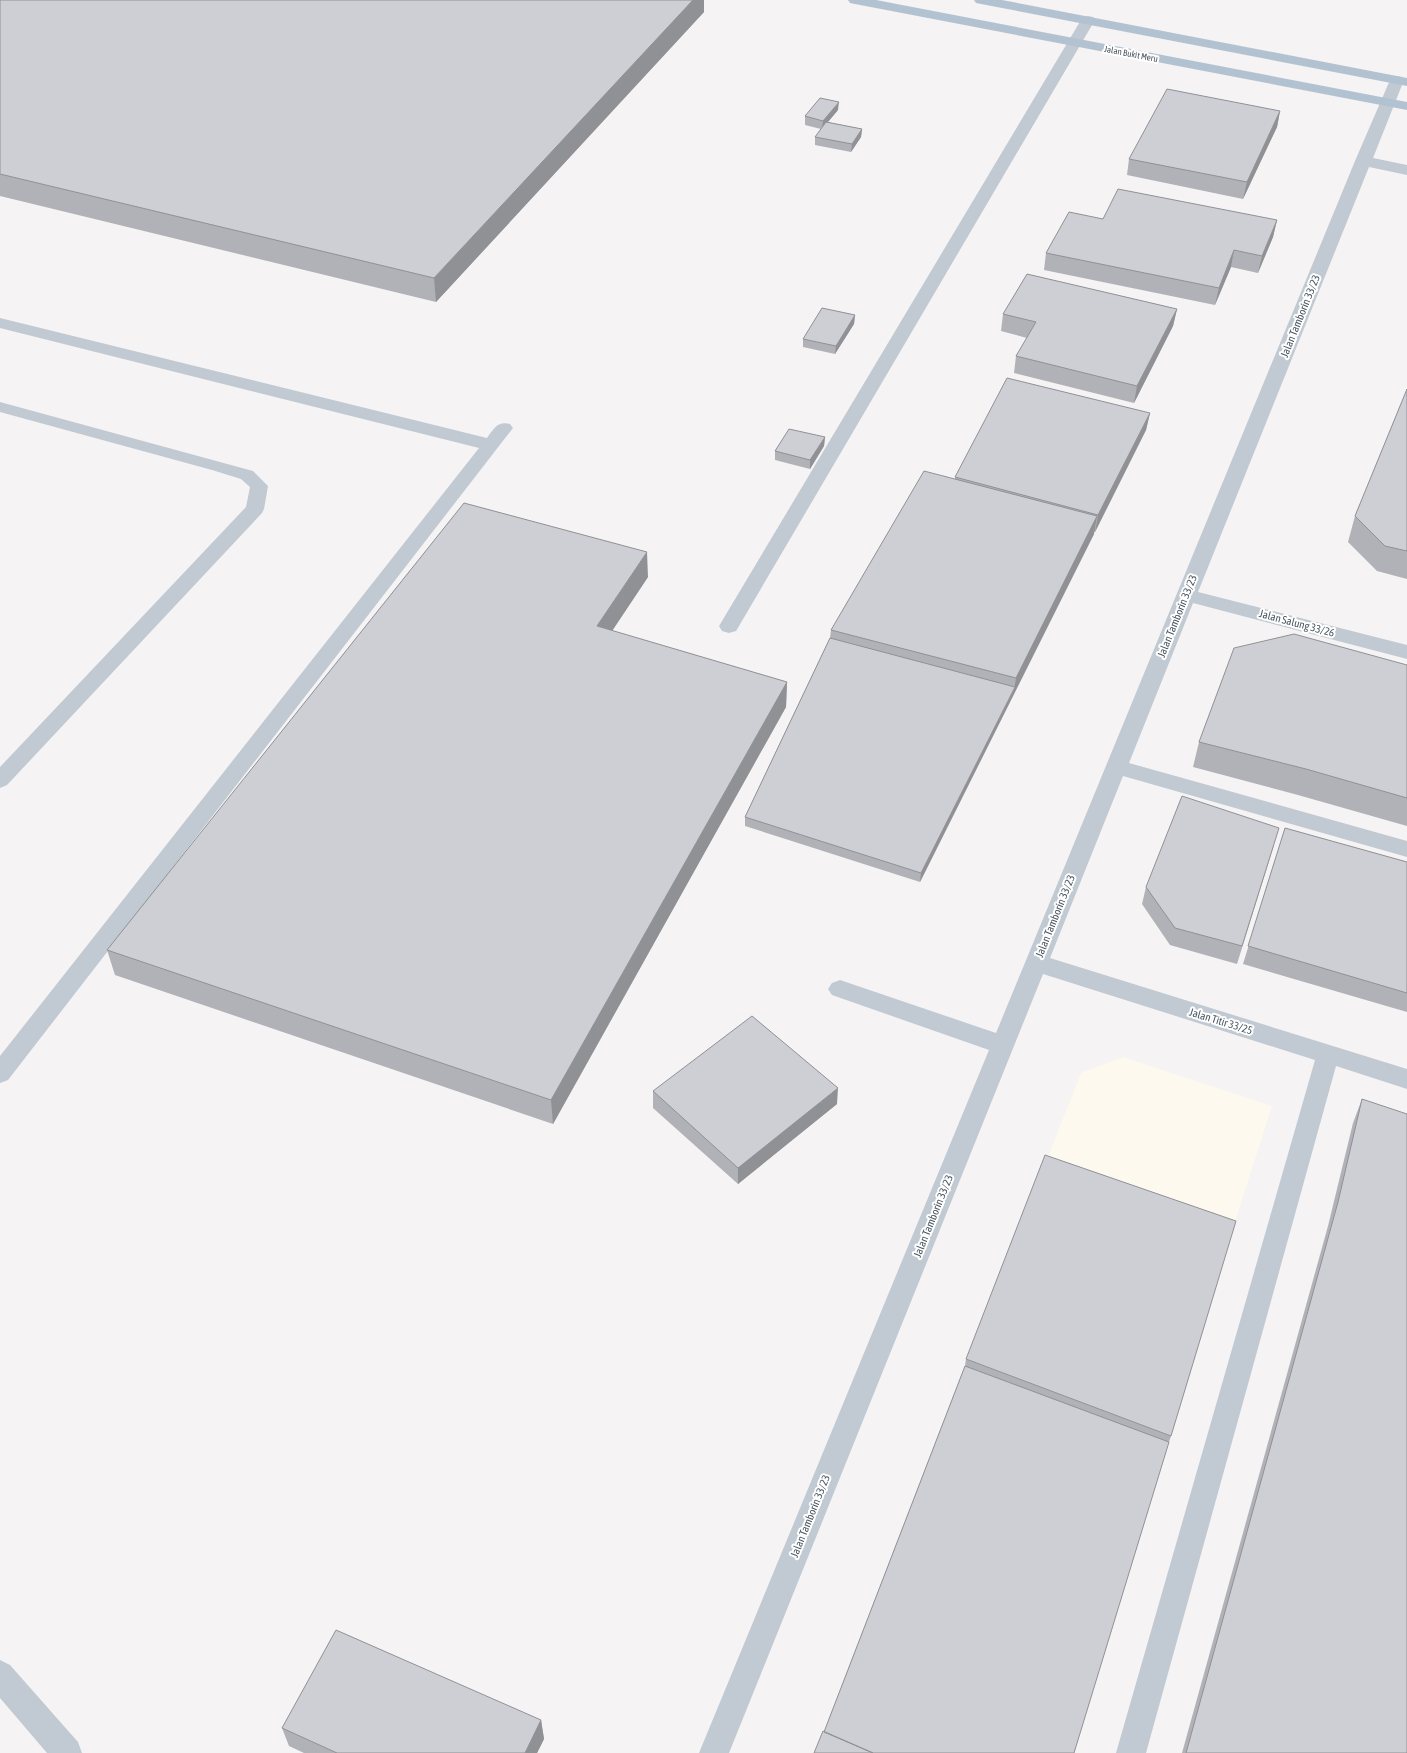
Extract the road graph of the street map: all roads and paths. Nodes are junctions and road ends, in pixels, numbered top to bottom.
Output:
1 (855, 0) edge
2 (981, 0) edge
3 (1088, 20) junction
4 (1075, 43) junction
5 (1402, 81) edge
6 (1388, 103) junction
7 (1407, 106) edge
8 (1363, 161) junction
9 (1407, 170) edge
10 (0, 322) edge
11 (0, 407) edge
12 (504, 428) dead end
13 (491, 444) junction
14 (1186, 595) junction
15 (729, 626) dead end
16 (1407, 652) edge
17 (1116, 767) junction
18 (0, 780) edge
19 (1407, 850) edge
20 (1036, 963) junction
21 (840, 990) dead end
22 (1003, 1045) junction
23 (1328, 1054) junction
24 (0, 1073) edge
25 (1407, 1079) edge
26 (0, 1675) edge
27 (67, 1753) edge
28 (714, 1753) edge
29 (1131, 1753) edge

1 - 4 main road, Jalan Bukit Meru
2 - 3 main road
3 - 4 street
3 - 5 main road
4 - 6 main road, Jalan Bukit Meru
4 - 15 street
5 - 6 street, Jalan Tamborin 33/23
6 - 7 main road, Jalan Bukit Meru
6 - 8 street, Jalan Tamborin 33/23
8 - 9 street
8 - 14 street, Jalan Tamborin 33/23
10 - 13 street
11 - 18 street
12 - 13 street
13 - 24 street
14 - 16 street, Jalan Salung 33/26
14 - 17 street, Jalan Tamborin 33/23
17 - 19 street
17 - 20 street, Jalan Tamborin 33/23
20 - 22 street, Jalan Tamborin 33/23
20 - 23 street, Jalan Titir 33/25
21 - 22 street
22 - 28 street, Jalan Tamborin 33/23
23 - 25 street, Jalan Titir 33/25
23 - 29 street
26 - 27 street

